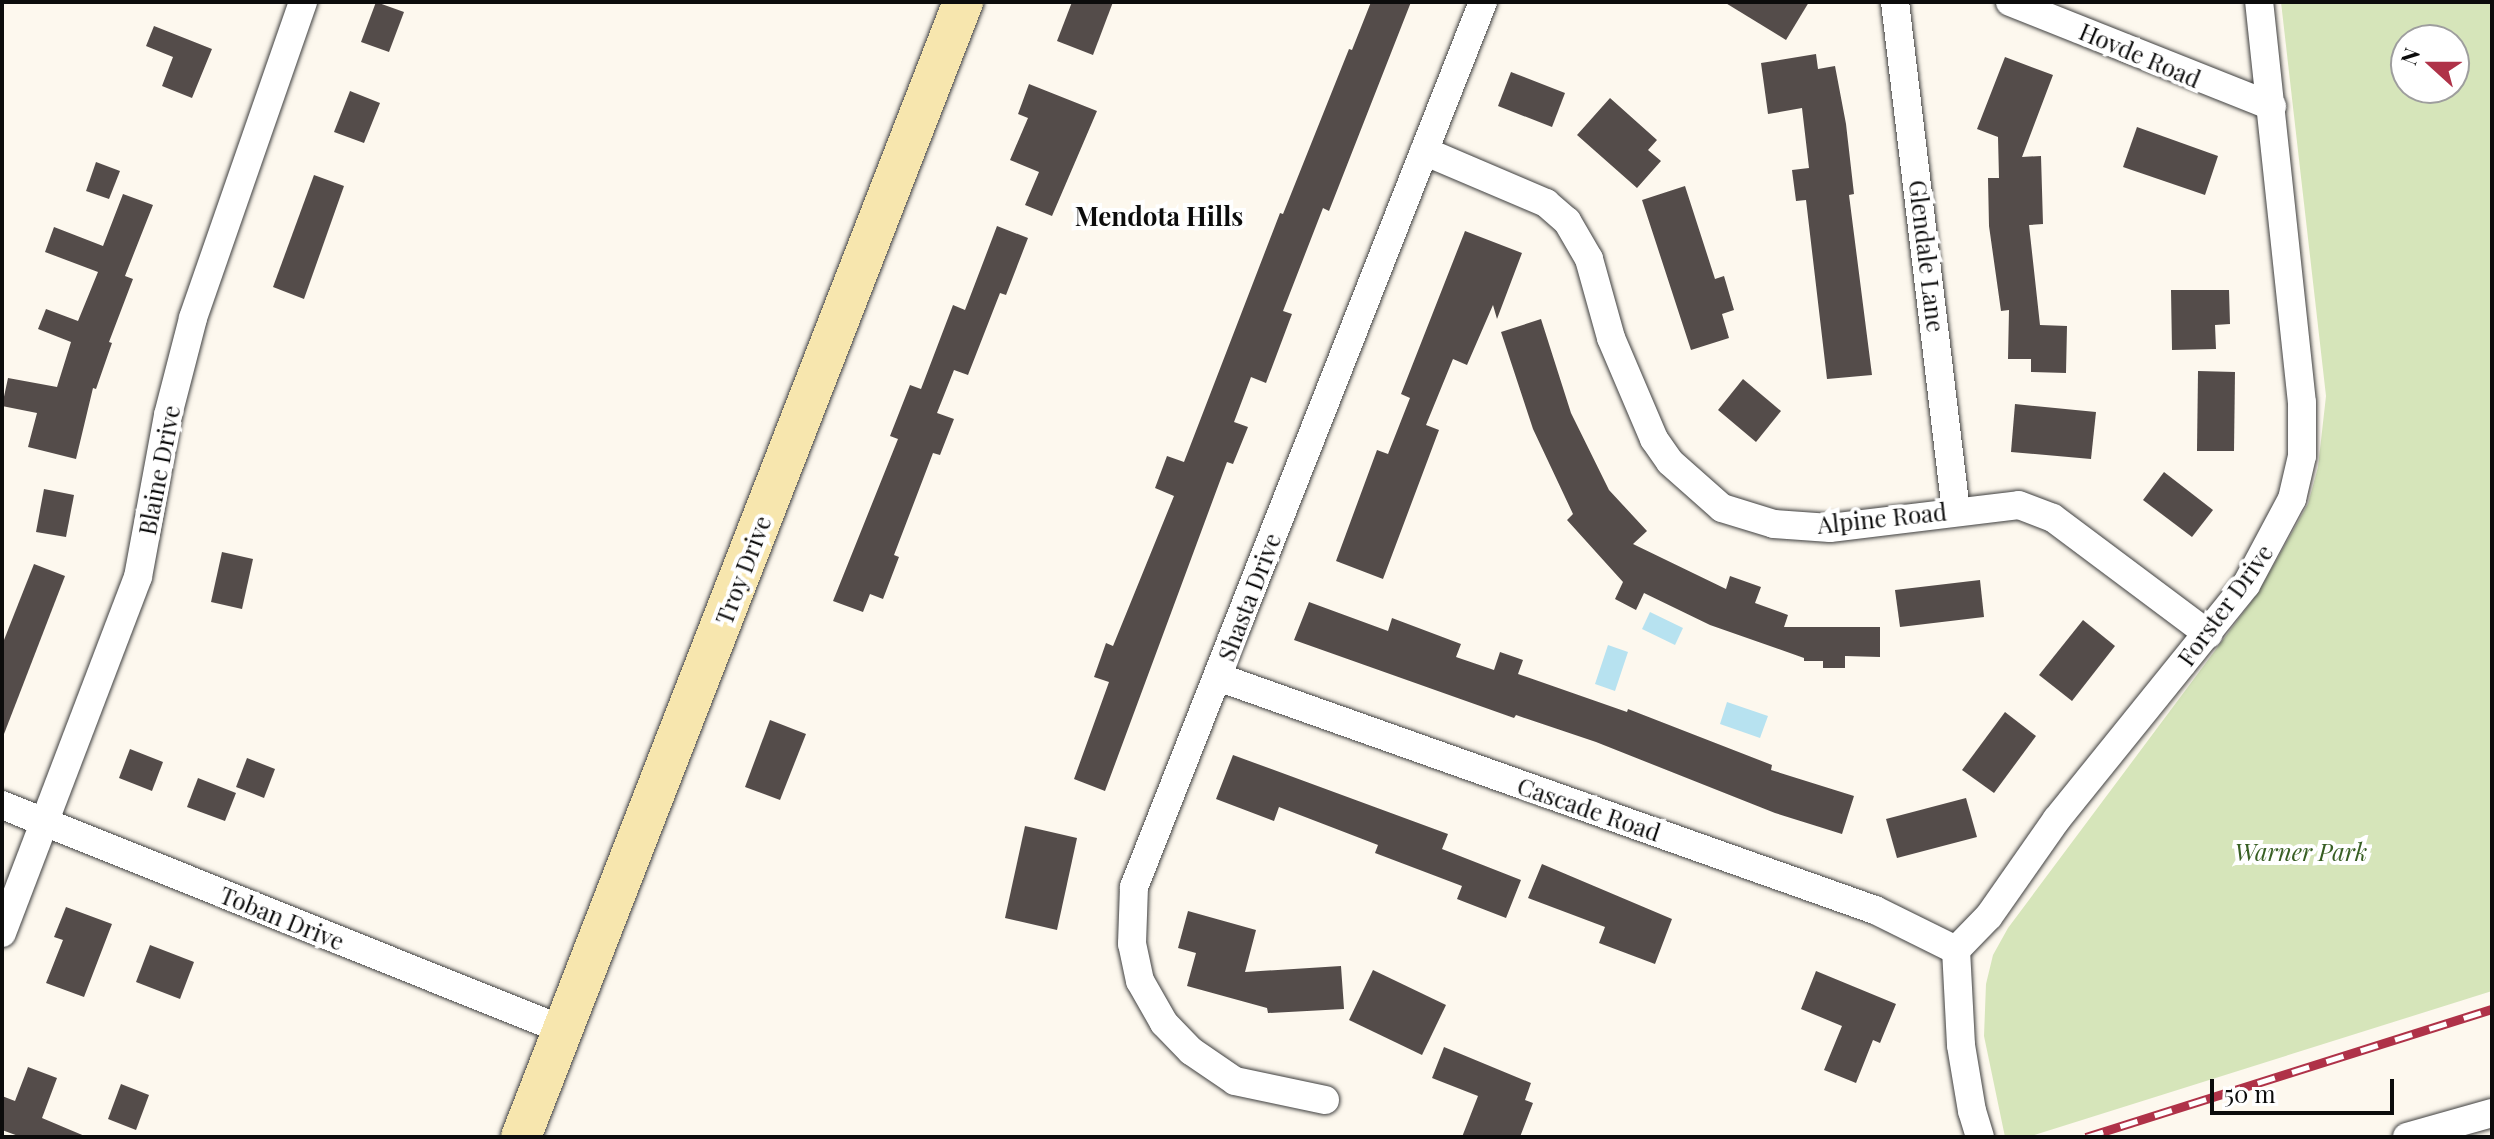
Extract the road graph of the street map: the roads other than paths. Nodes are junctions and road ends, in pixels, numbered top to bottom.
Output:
1 (303, 2) edge
2 (963, 2) edge
3 (1483, 2) edge
4 (1895, 2) edge
5 (2010, 2) edge
6 (2259, 2) edge
7 (2272, 106) junction
8 (1424, 151) junction
9 (1956, 511) junction
10 (2208, 634) junction
11 (1218, 677) junction
12 (2, 805) edge
13 (42, 821) junction
14 (2, 933) edge
15 (1956, 950) junction
16 (563, 1030) junction
17 (1325, 1100) dead end
18 (2492, 1113) edge
19 (521, 1137) edge
20 (1980, 1137) edge
21 (2407, 1137) edge

1 - 13 street, Blaine Drive
2 - 16 street, Troy Drive
3 - 8 street, Shasta Drive
4 - 9 street, Glendale Lane
5 - 7 street, Hovde Road
6 - 7 street, Forster Drive
7 - 10 street, Forster Drive
8 - 9 street, Alpine Road
8 - 11 street, Shasta Drive
9 - 10 street, Alpine Road
10 - 15 street, Forster Drive
11 - 15 street, Cascade Road
11 - 17 street, Shasta Drive
12 - 13 street, Toban Drive
13 - 14 street, Blaine Drive
13 - 16 street, Toban Drive
15 - 20 street
16 - 19 street, Troy Drive
18 - 21 street

